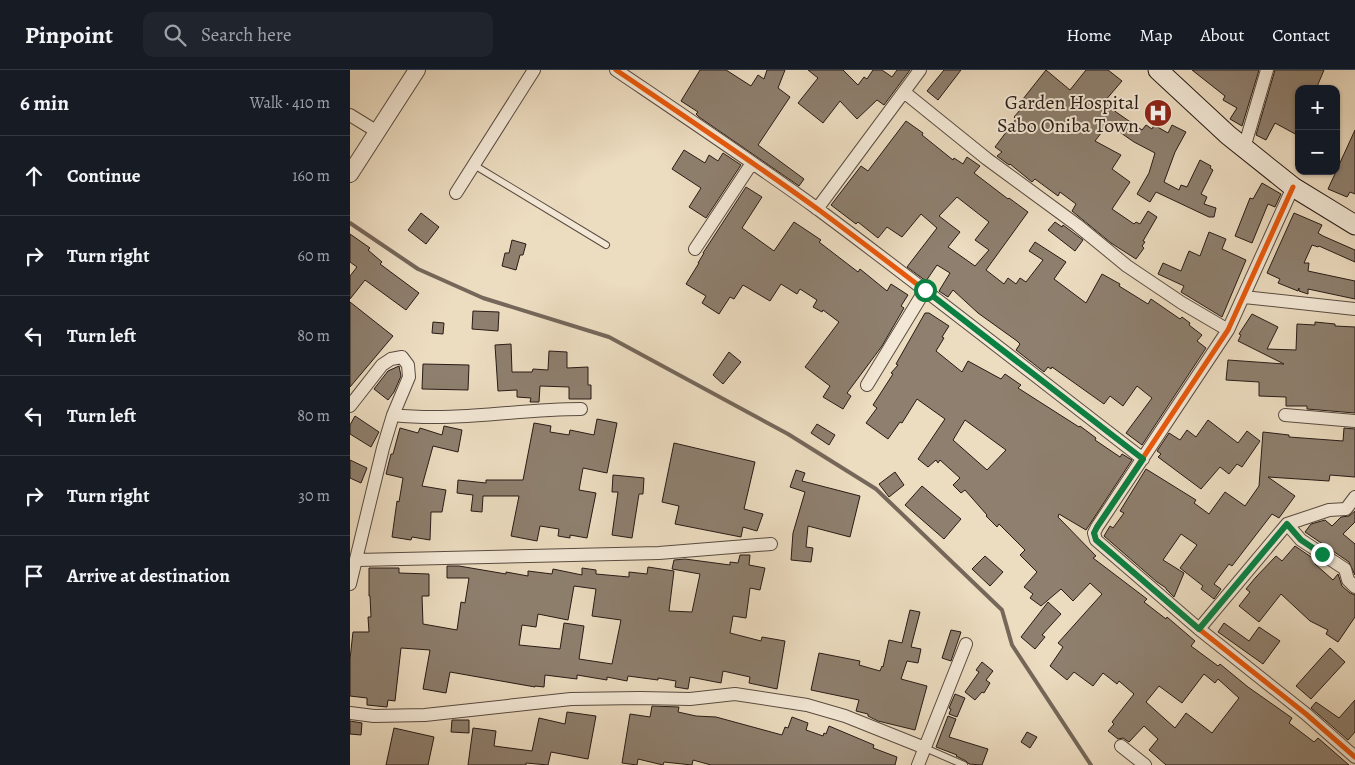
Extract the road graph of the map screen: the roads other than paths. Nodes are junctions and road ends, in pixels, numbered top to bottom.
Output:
1 (417, 70) edge
2 (534, 70) edge
3 (616, 70) edge
4 (920, 70) edge
5 (1158, 70) edge
6 (1267, 70) edge
7 (904, 92) junction
8 (350, 115) edge
9 (376, 131) junction
10 (1244, 148) junction
11 (752, 163) junction
12 (474, 165) junction
13 (350, 174) edge
14 (1293, 188) junction
15 (456, 193) dead end
16 (817, 210) junction
17 (1355, 225) edge
18 (606, 245) dead end
19 (695, 249) dead end
20 (925, 290) junction
21 (1244, 297) junction
22 (1355, 309) edge
23 (1228, 330) junction
24 (867, 385) dead end
25 (350, 406) edge
26 (581, 409) dead end
27 (393, 414) junction
28 (1286, 415) dead end
29 (1355, 421) edge
30 (1143, 459) junction
31 (1355, 497) edge
32 (1287, 524) junction
33 (771, 544) dead end
34 (356, 560) junction
35 (350, 584) edge
36 (1355, 587) edge
37 (1199, 629) junction
38 (966, 644) dead end
39 (350, 713) edge
40 (1121, 746) dead end
41 (925, 748) junction
42 (1355, 757) edge
43 (918, 765) edge
44 (964, 765) edge
45 (1144, 765) edge

1 - 9 street
2 - 12 street
3 - 11 street
4 - 7 street
5 - 10 main road
6 - 10 street
7 - 16 street
7 - 23 street
8 - 9 street
9 - 13 street
10 - 14 main road
11 - 16 street
11 - 19 street
12 - 15 street
12 - 18 lane
14 - 17 main road
14 - 21 street
16 - 20 street
20 - 24 street
20 - 30 street
21 - 22 street
21 - 23 street
23 - 30 street
25 - 27 street
26 - 27 street
27 - 34 street
28 - 29 street
30 - 37 street
31 - 32 street
32 - 36 street
32 - 37 street
33 - 34 street
34 - 35 street
37 - 42 street
38 - 41 street
39 - 41 street
40 - 45 street
41 - 43 street
41 - 44 lane

